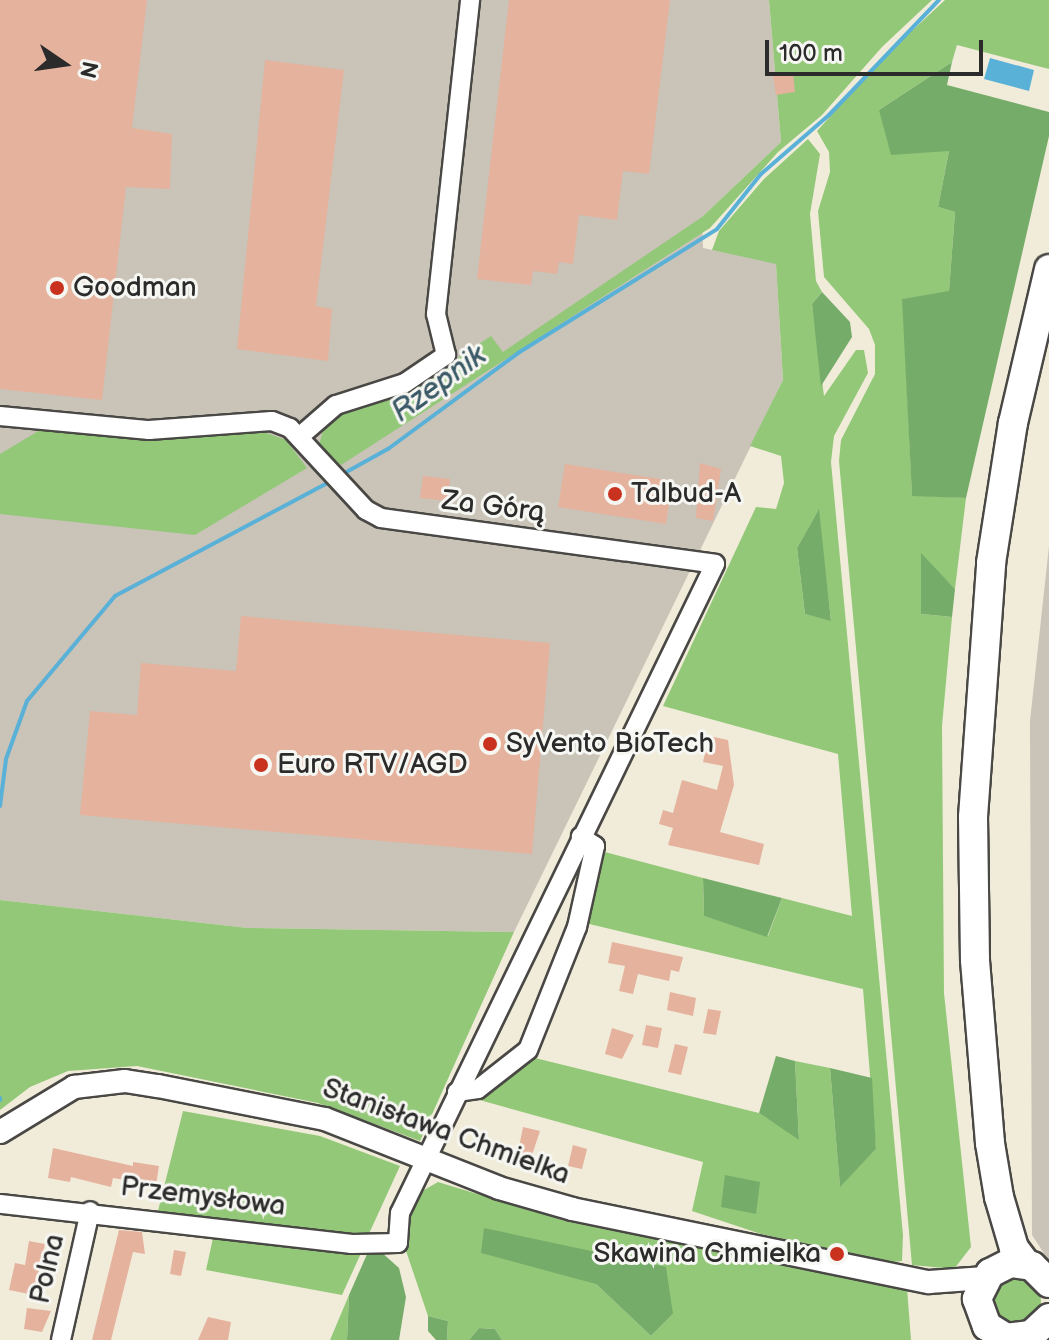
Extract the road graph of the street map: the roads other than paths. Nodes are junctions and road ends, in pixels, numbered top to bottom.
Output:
1 (470, 0) edge
2 (1049, 269) edge
3 (0, 416) edge
4 (299, 437) junction
5 (581, 837) junction
6 (457, 1092) junction
7 (0, 1132) edge
8 (427, 1160) junction
9 (999, 1197) junction
10 (0, 1204) edge
11 (90, 1211) junction
12 (398, 1243) joint
13 (1026, 1264) junction
14 (990, 1273) junction
15 (929, 1282) junction
16 (1049, 1283) edge
17 (978, 1306) junction
18 (1041, 1328) edge
19 (1000, 1337) edge
20 (61, 1340) edge

1 - 4 street
2 - 9 main road
3 - 4 street, Za Górą
4 - 5 street, Za Górą
5 - 6 street, Za Górą
5 - 6 street
6 - 8 street, Za Górą
7 - 8 street, Stanisława Chmielka
8 - 12 street, Za Górą
8 - 15 street, Stanisława Chmielka
9 - 13 main road
9 - 14 main road
10 - 11 street, Przemysłowa
11 - 12 street, Przemysłowa
11 - 20 street, Polna
13 - 14 main road
13 - 16 main road
14 - 15 street, Stanisława Chmielka
14 - 17 main road
15 - 17 street, Stanisława Chmielka
17 - 19 main road
18 - 19 main road

